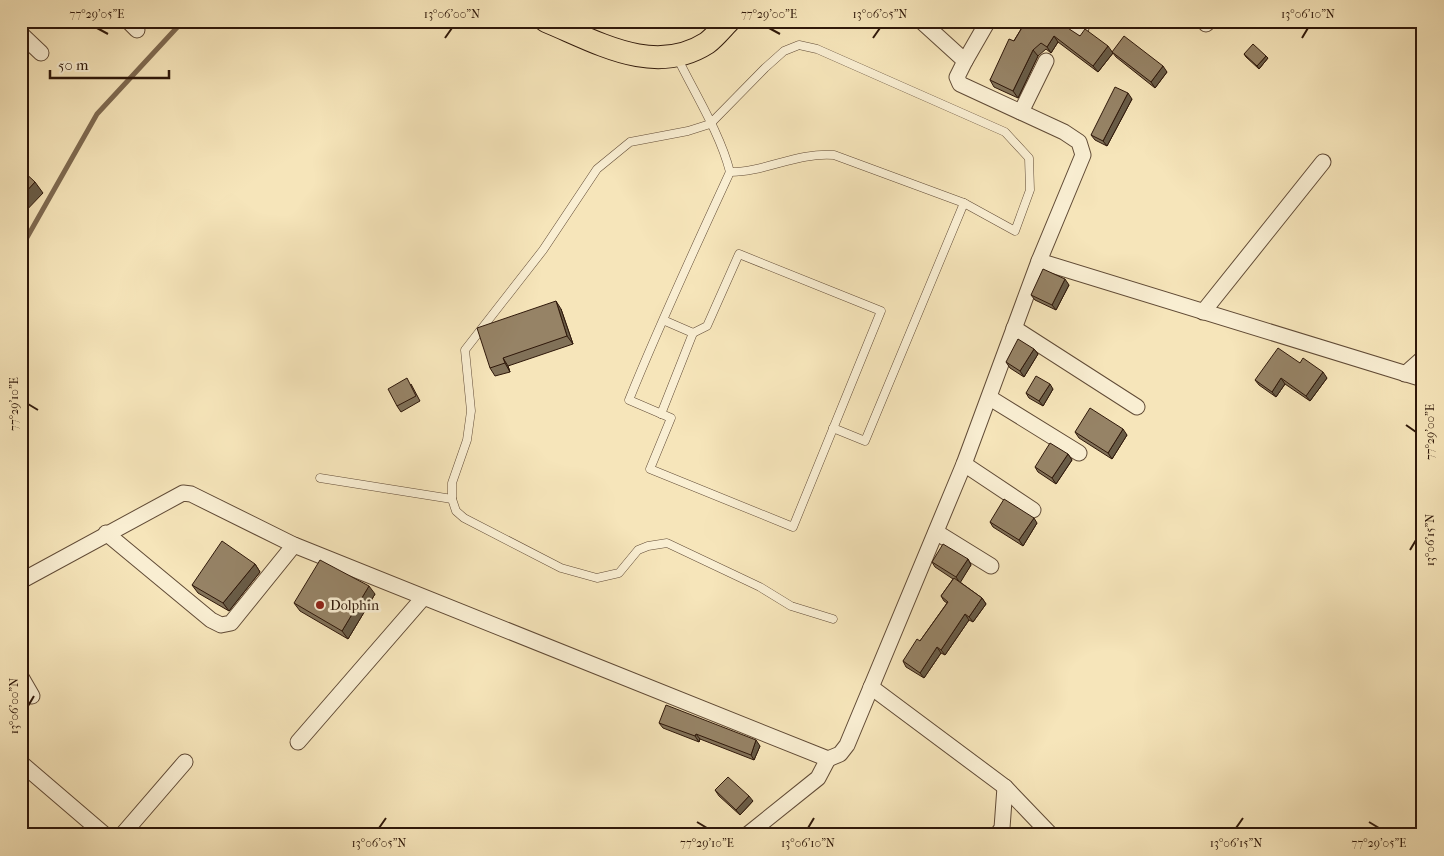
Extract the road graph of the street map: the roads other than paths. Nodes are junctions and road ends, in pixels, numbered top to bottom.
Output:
1 (546, 21) edge
2 (729, 21) edge
3 (921, 21) edge
4 (988, 21) edge
5 (21, 34) edge
6 (41, 54) dead end
7 (676, 56) junction
8 (965, 60) junction
9 (1046, 60) dead end
10 (1021, 112) junction
11 (710, 124) junction
12 (1323, 162) dead end
13 (730, 172) junction
14 (964, 203) junction
15 (1039, 262) junction
16 (1203, 312) junction
17 (663, 320) junction
18 (1014, 328) junction
19 (693, 333) junction
20 (1423, 358) edge
21 (1404, 374) junction
22 (1423, 379) edge
23 (990, 398) junction
24 (1137, 407) dead end
25 (661, 414) junction
26 (833, 428) junction
27 (1078, 453) dead end
28 (964, 464) junction
29 (320, 478) dead end
30 (452, 499) junction
31 (1033, 510) dead end
32 (936, 532) junction
33 (106, 533) junction
34 (294, 545) junction
35 (991, 566) dead end
36 (21, 581) edge
37 (423, 598) junction
38 (834, 619) dead end
39 (21, 677) edge
40 (871, 687) junction
41 (32, 696) dead end
42 (298, 742) dead end
43 (828, 759) junction
44 (185, 762) dead end
45 (21, 763) edge
46 (1005, 787) junction
47 (1050, 834) edge
48 (105, 835) edge
49 (122, 835) edge
50 (747, 835) edge
51 (997, 835) edge

1 - 7 main road
2 - 7 main road
3 - 8 street
4 - 8 street
5 - 6 street
7 - 11 lane
8 - 10 street
9 - 10 street
10 - 15 street
11 - 13 lane
11 - 14 lane
11 - 30 lane
12 - 16 street
13 - 14 lane
13 - 17 lane
14 - 26 lane
15 - 16 street
15 - 18 street
16 - 21 street
17 - 19 lane
17 - 25 lane
18 - 23 street
18 - 24 street
19 - 25 lane
19 - 26 lane
20 - 21 street
21 - 22 street
23 - 27 street
23 - 28 street
25 - 26 lane
28 - 31 street
28 - 32 street
29 - 30 lane
30 - 38 lane
32 - 35 street
32 - 40 street
33 - 34 street
33 - 34 street
33 - 36 street
34 - 37 street
37 - 42 street
37 - 43 street
39 - 41 street
40 - 43 street
40 - 46 street
43 - 50 street
44 - 49 street
45 - 48 street
46 - 47 street
46 - 51 street

